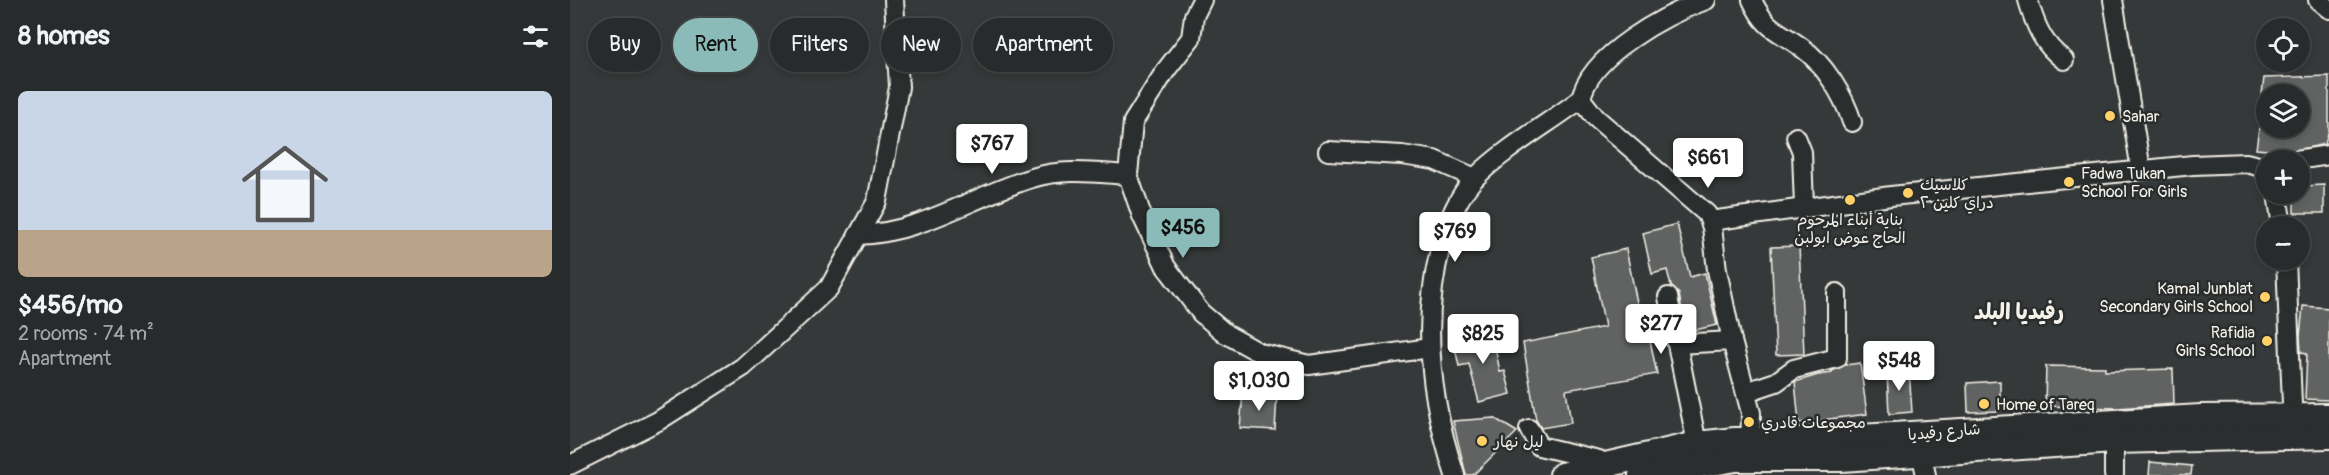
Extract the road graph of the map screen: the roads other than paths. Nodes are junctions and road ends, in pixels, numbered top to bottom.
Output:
1 (894, 0) edge
2 (1202, 0) edge
3 (1706, 0) edge
4 (1752, 0) edge
5 (2028, 0) edge
6 (2113, 0) edge
7 (2318, 0) edge
8 (2329, 9) edge
9 (2064, 60) dead end
10 (1581, 99) junction
11 (1852, 122) dead end
12 (1796, 137) dead end
13 (1328, 151) dead end
14 (2329, 155) edge
15 (2310, 158) edge
16 (2256, 167) edge
17 (2141, 170) junction
18 (1128, 176) junction
19 (1475, 178) junction
20 (1804, 207) junction
21 (1710, 221) junction
22 (858, 235) junction
23 (2286, 270) edge
24 (1837, 293) dead end
25 (1668, 297) dead end
26 (1732, 341) junction
27 (1677, 344) junction
28 (1430, 348) junction
29 (1746, 392) junction
30 (2329, 416) edge
31 (2293, 426) junction
32 (1529, 429) dead end
33 (2329, 436) edge
34 (2114, 441) junction
35 (1696, 444) junction
36 (1750, 449) junction
37 (1808, 458) edge
38 (1604, 464) junction
39 (1924, 464) edge
40 (570, 465) edge
41 (1455, 475) edge
42 (1562, 475) edge
43 (1641, 475) edge
44 (2114, 475) edge

1 - 22 street
2 - 18 street
3 - 10 street
4 - 11 street
5 - 9 street
6 - 17 street
7 - 8 street
10 - 19 street
10 - 21 street
12 - 20 street
13 - 19 street
14 - 15 street
16 - 17 street
17 - 20 street
18 - 22 street
18 - 28 street
19 - 28 street
20 - 21 street
21 - 26 street
22 - 40 street
23 - 31 street
24 - 29 street
25 - 27 street
26 - 27 street
26 - 29 street
27 - 35 street
28 - 41 street
29 - 36 street
30 - 31 main road, شارع رفيديا
31 - 33 main road, شارع رفيديا
31 - 34 main road, شارع رفيديا
31 - 37 main road, شارع رفيديا
32 - 38 street
34 - 39 main road, شارع رفيديا
34 - 44 street
35 - 36 main road, شارع رفيديا
35 - 38 main road, شارع رفيديا
36 - 37 main road, شارع رفيديا
36 - 43 main road, شارع رفيديا
37 - 39 main road, شارع رفيديا
38 - 42 main road, شارع رفيديا

